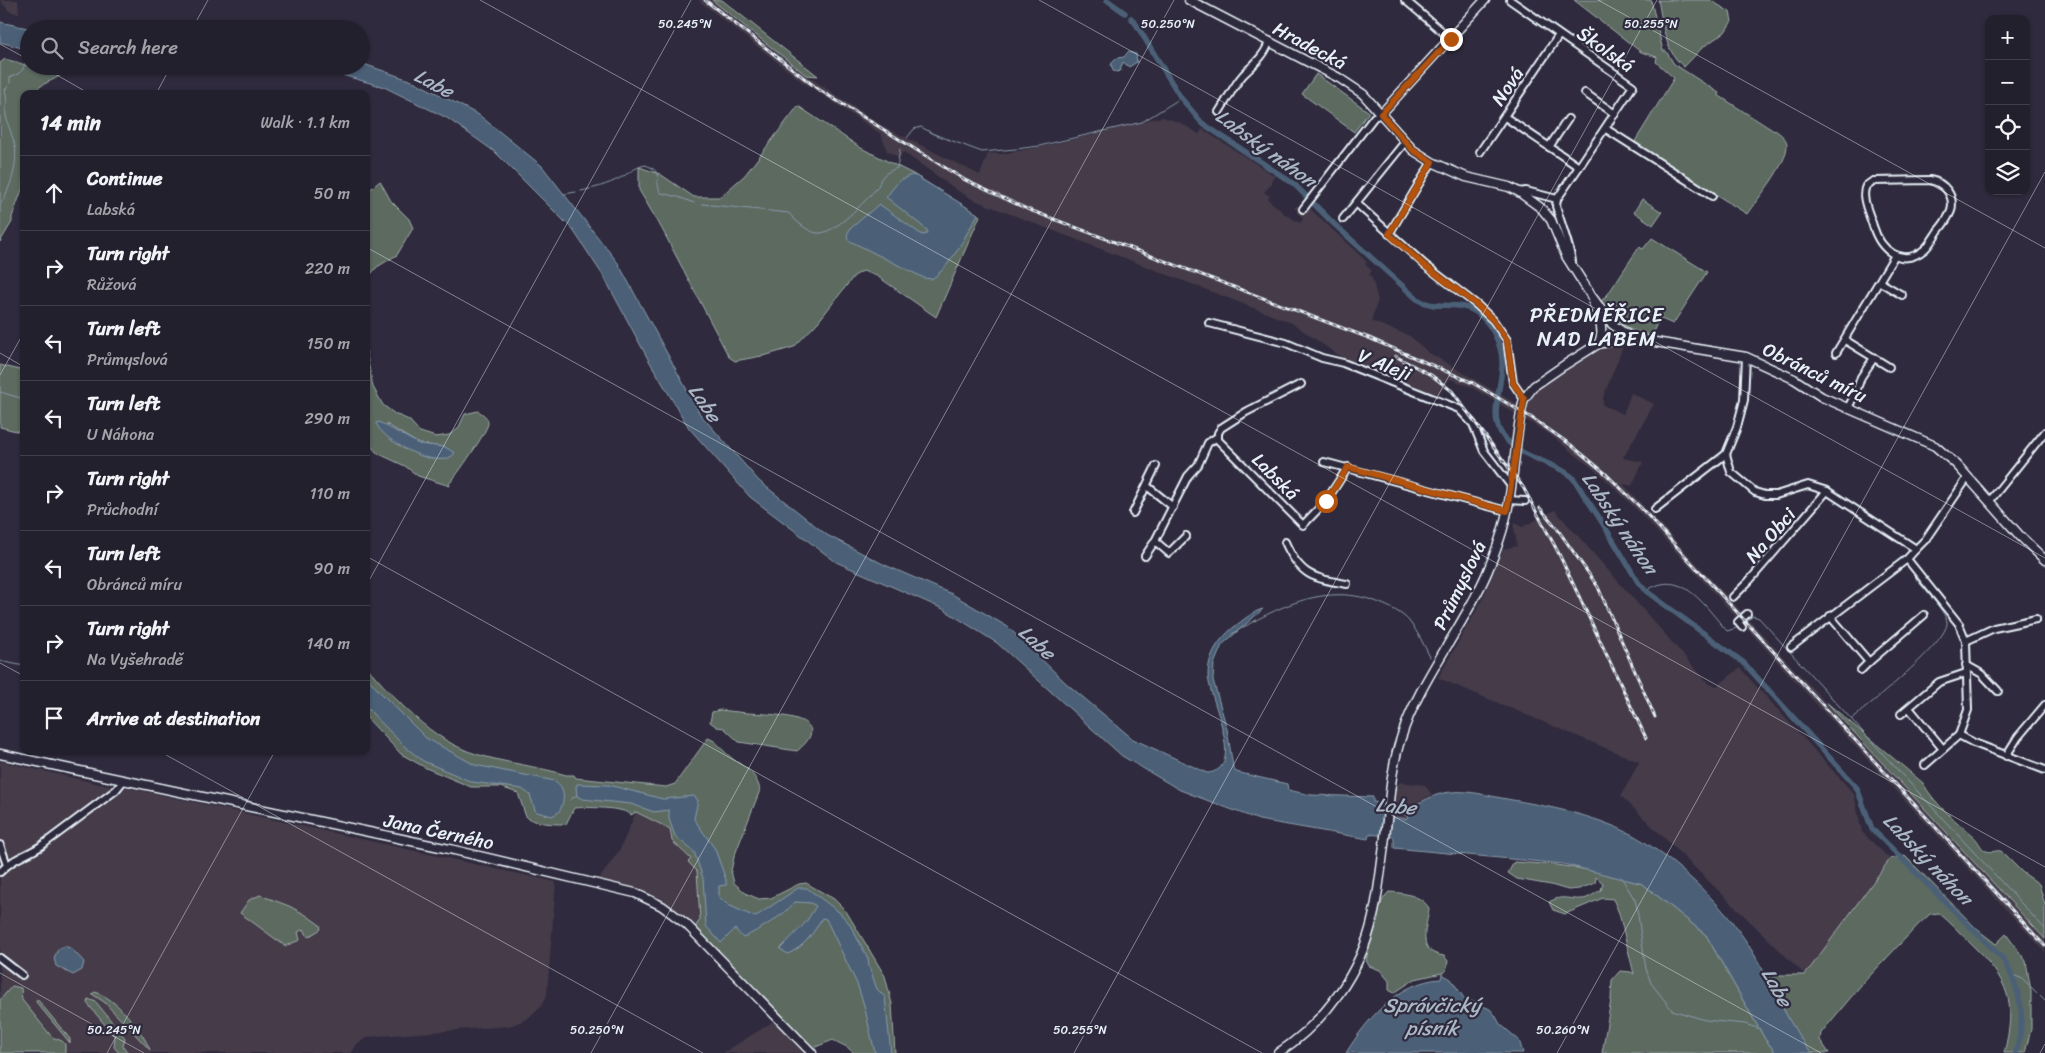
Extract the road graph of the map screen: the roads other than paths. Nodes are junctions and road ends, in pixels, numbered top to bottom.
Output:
1 (1189, 0) edge
2 (1405, 0) edge
3 (1485, 0) edge
4 (1510, 0) edge
5 (1559, 35) junction
6 (1451, 39) junction
7 (1269, 42) junction
8 (1585, 93) dead end
9 (1219, 112) dead end
10 (1381, 114) junction
11 (1616, 114) junction
12 (1505, 117) junction
13 (1568, 119) dead end
14 (1606, 129) junction
15 (1405, 142) junction
16 (1550, 147) junction
17 (1480, 152) dead end
18 (1432, 162) junction
19 (1580, 167) junction
20 (1519, 192) junction
21 (1712, 196) dead end
22 (1557, 199) junction
23 (1356, 203) junction
24 (1304, 209) dead end
25 (1343, 219) dead end
26 (1389, 234) junction
27 (1895, 255) junction
28 (1572, 266) junction
29 (1880, 282) junction
30 (1590, 294) junction
31 (1902, 295) dead end
32 (1209, 323) dead end
33 (1631, 338) junction
34 (1845, 340) junction
35 (1598, 344) junction
36 (1836, 353) dead end
37 (1746, 357) junction
38 (1874, 358) junction
39 (1889, 367) dead end
40 (1301, 384) dead end
41 (1524, 399) junction
42 (1848, 408) junction
43 (2045, 432) edge
44 (1218, 438) junction
45 (1726, 454) junction
46 (1324, 462) dead end
47 (1156, 466) dead end
48 (1348, 467) junction
49 (1968, 476) junction
50 (1147, 486) junction
51 (1511, 486) junction
52 (1827, 491) junction
53 (1509, 500) junction
54 (1525, 501) dead end
55 (1988, 502) junction
56 (1173, 506) junction
57 (1655, 508) dead end
58 (1507, 511) junction
59 (1133, 513) dead end
60 (1186, 536) dead end
61 (1155, 541) junction
62 (1285, 542) dead end
63 (1916, 549) junction
64 (1145, 556) dead end
65 (1907, 559) junction
66 (2045, 560) edge
67 (1347, 584) dead end
68 (1733, 597) dead end
69 (1747, 614) dead end
70 (1924, 615) dead end
71 (1830, 616) junction
72 (2036, 619) dead end
73 (1741, 626) dead end
74 (1966, 641) junction
75 (1791, 647) dead end
76 (1869, 662) junction
77 (1966, 665) junction
78 (1860, 670) dead end
79 (1966, 673) junction
80 (1998, 691) dead end
81 (2045, 705) edge
82 (1909, 708) junction
83 (1901, 714) dead end
84 (1959, 735) junction
85 (1943, 748) junction
86 (0, 754) edge
87 (2006, 756) junction
88 (1925, 765) dead end
89 (2045, 770) edge
90 (124, 780) junction
91 (0, 845) edge
92 (7, 865) junction
93 (0, 872) edge
94 (0, 958) edge
95 (22, 975) dead end
96 (812, 1053) edge
97 (1278, 1053) edge

1 - 7 street, Hradecká
2 - 6 street
3 - 6 street
4 - 5 street, Školská
5 - 11 street, Školská
5 - 12 street, Nová
6 - 10 street
7 - 9 street
7 - 10 street, Hradecká
8 - 11 street
10 - 15 street, Obránců míru
10 - 24 street
11 - 14 street, Školská
12 - 16 street
12 - 17 street, Nová
13 - 16 street
14 - 19 street, Školská
14 - 21 street
15 - 18 street, Obránců míru
15 - 23 street
16 - 19 street
18 - 20 street, Obránců míru
18 - 26 street
19 - 22 street, Školská
20 - 22 street
20 - 28 street, Obránců míru
22 - 28 street
23 - 25 street
23 - 26 street
26 - 41 street
27 - 27 street
27 - 29 street, Obránců míru
28 - 30 street, Obránců míru
29 - 31 street
29 - 34 street, Obránců míru
30 - 33 street, Obránců míru
30 - 35 street
32 - 51 street, V Aleji
33 - 35 street, Obránců míru
33 - 37 street, Obránců míru
34 - 36 street, Obránců míru
34 - 38 street
35 - 41 street
37 - 42 street, Obránců míru
37 - 45 street
38 - 39 street
38 - 42 street
40 - 44 street
41 - 51 street, Průmyslová
42 - 49 street, Obránců míru
43 - 55 street
44 - 48 street, Labská
44 - 56 street
45 - 52 street, Na Obci
45 - 57 street
46 - 48 street
47 - 50 street
48 - 58 street
49 - 55 street, Obránců míru
49 - 63 street
50 - 56 street
50 - 59 street
51 - 53 street, Průmyslová
52 - 63 street, Na Obci
52 - 68 street, Na Obci
53 - 54 street
53 - 58 street, Průmyslová
55 - 66 street, Obránců míru
56 - 61 street
58 - 97 street, Průmyslová
60 - 61 street
61 - 64 street
62 - 67 street
63 - 65 street
65 - 71 street
65 - 74 street
69 - 73 street
70 - 76 street
71 - 75 street
71 - 76 street
72 - 74 street
74 - 77 street
76 - 78 street
77 - 79 street
77 - 80 street
79 - 82 street
79 - 84 street
81 - 87 street
82 - 83 street
82 - 85 street
84 - 85 street
84 - 87 street
85 - 88 street
86 - 90 street, Jana Černého
87 - 89 street
90 - 92 street
90 - 96 street, Jana Černého
91 - 92 street
92 - 93 street
94 - 95 street

